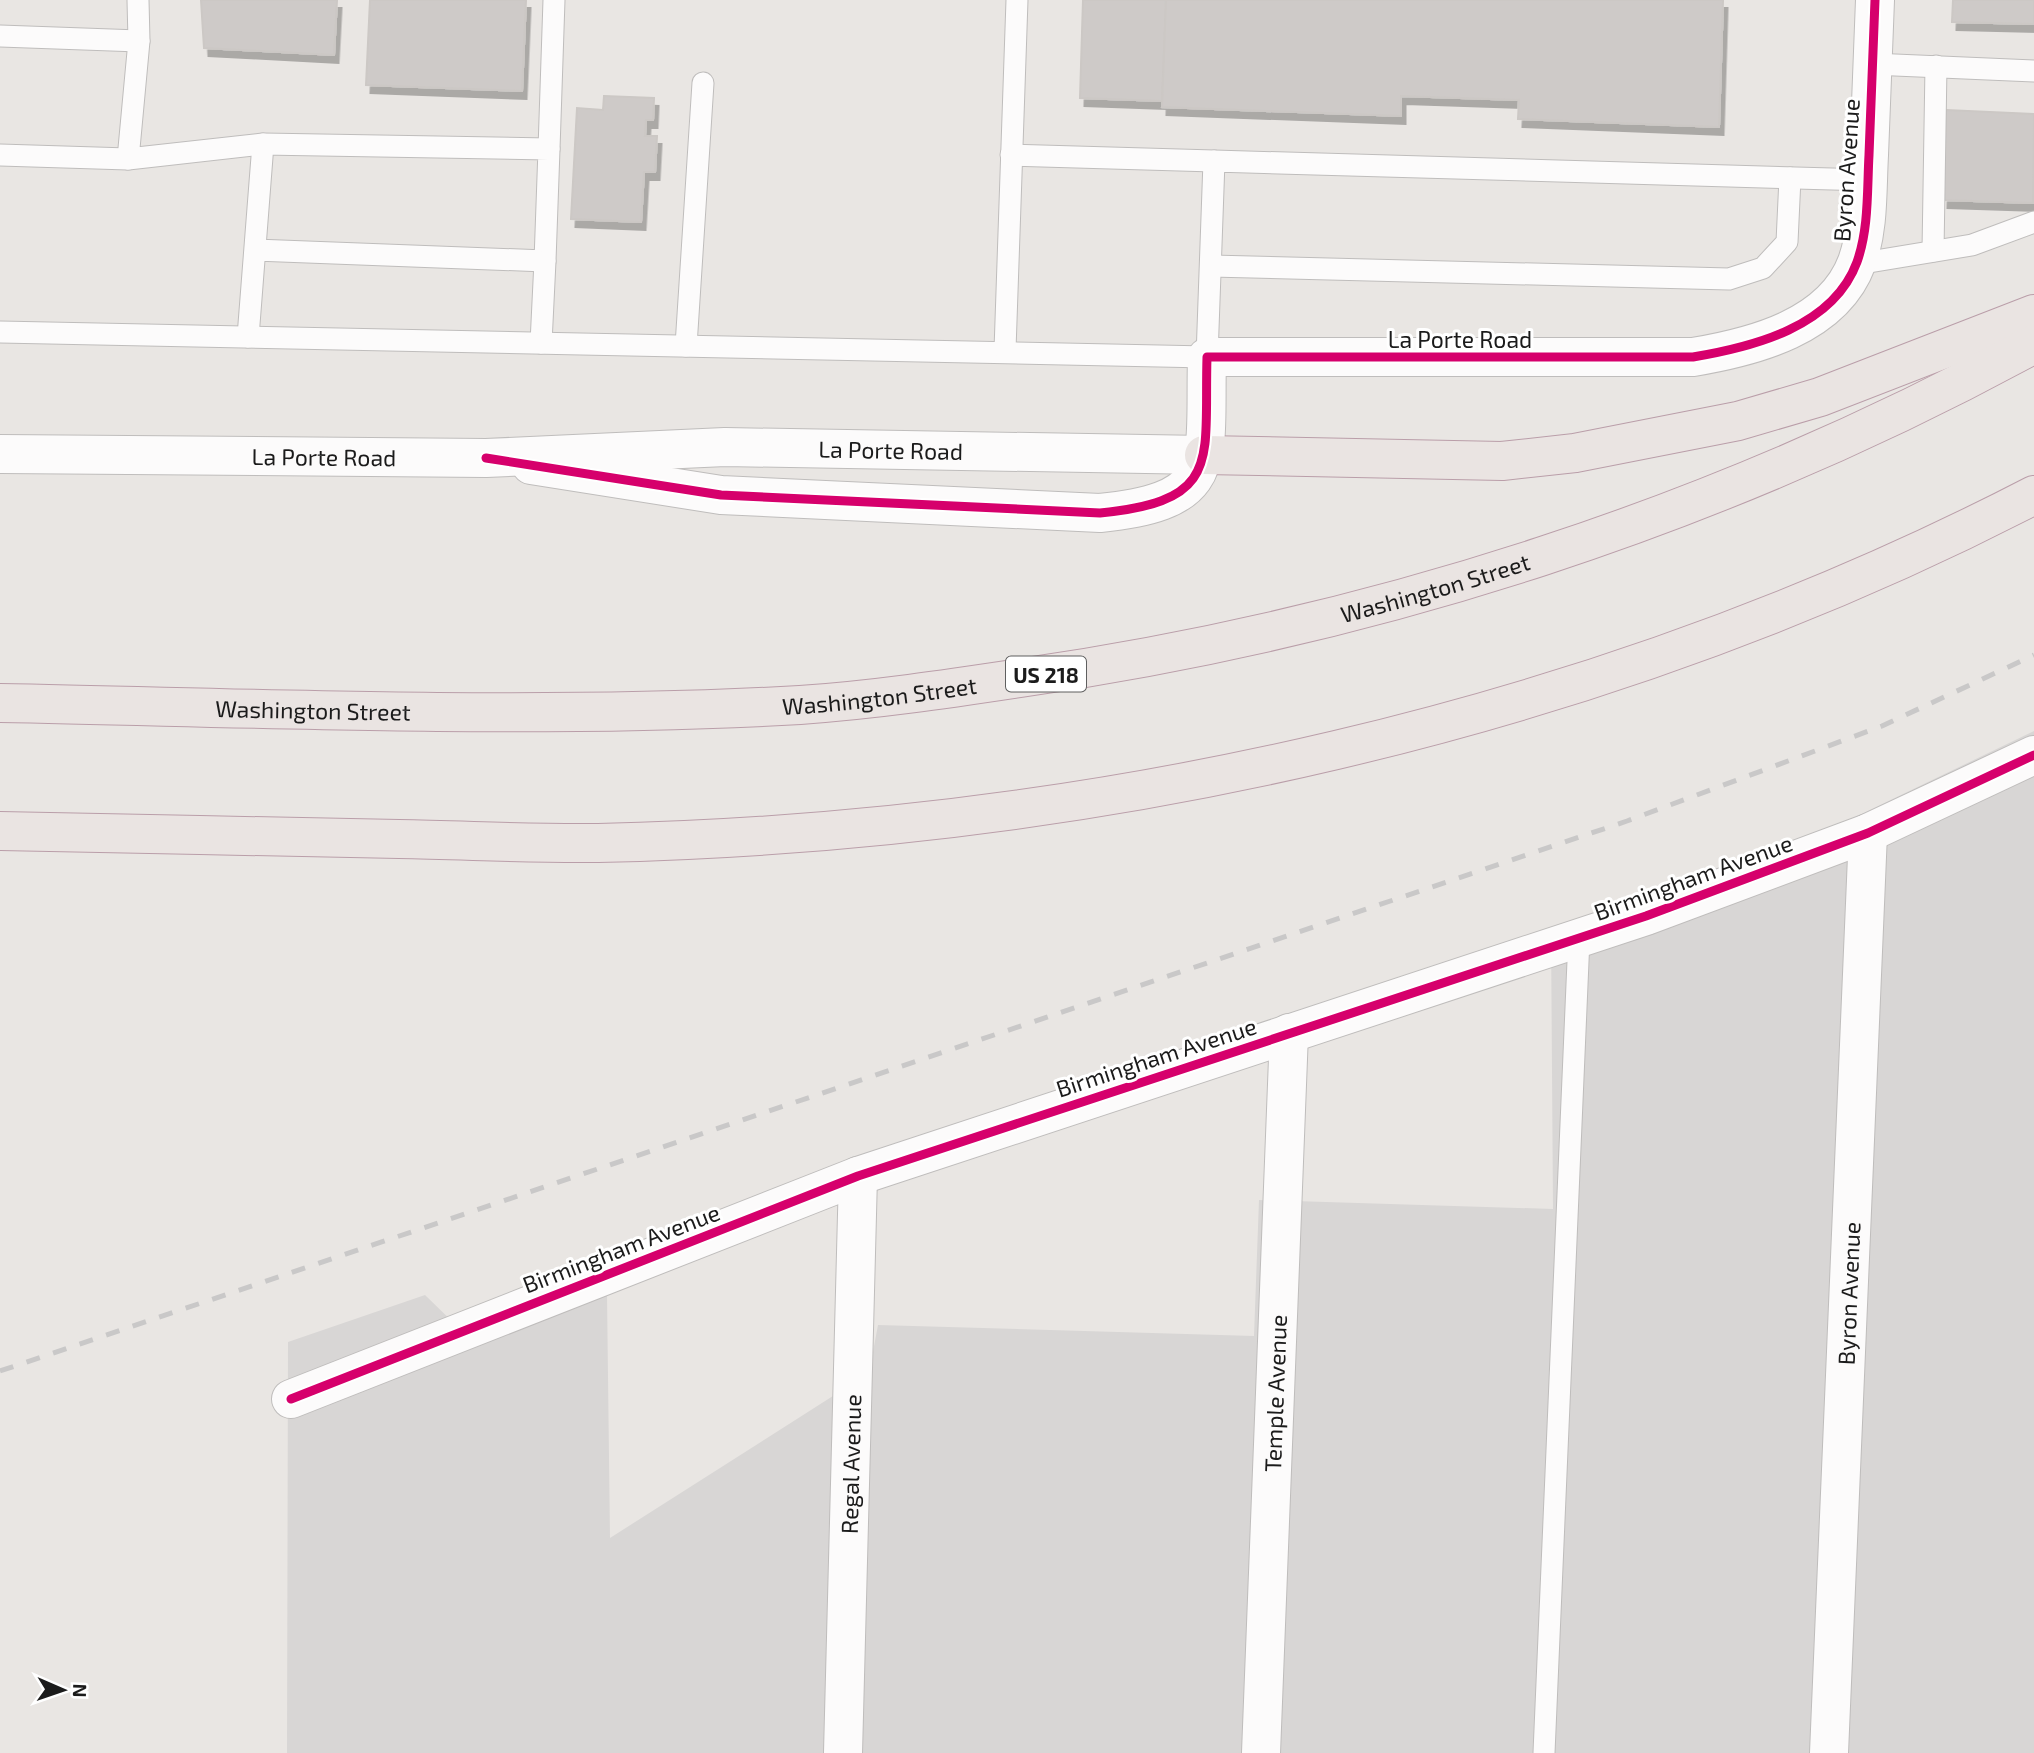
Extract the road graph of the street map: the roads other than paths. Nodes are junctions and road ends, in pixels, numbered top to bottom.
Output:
1 (138, 0) edge
2 (554, 0) edge
3 (1017, 0) edge
4 (1875, 0) edge
5 (0, 36) edge
6 (139, 41) junction
7 (1872, 64) junction
8 (1936, 66) junction
9 (2034, 71) edge
10 (703, 83) dead end
11 (262, 144) junction
12 (548, 149) junction
13 (0, 155) edge
14 (1011, 155) junction
15 (128, 159) junction
16 (1214, 161) junction
17 (1790, 178) junction
18 (1868, 180) junction
19 (2034, 222) edge
20 (255, 250) junction
21 (1933, 251) junction
22 (545, 261) junction
23 (1857, 264) junction
24 (1211, 267) junction
25 (2034, 314) edge
26 (1804, 321) joint
27 (0, 332) edge
28 (248, 337) junction
29 (541, 343) junction
30 (2034, 344) edge
31 (686, 346) junction
32 (1005, 350) junction
33 (1207, 357) junction
34 (0, 454) edge
35 (1204, 455) junction
36 (486, 457) junction
37 (2034, 495) edge
38 (0, 703) edge
39 (2034, 755) edge
40 (0, 831) edge
41 (1868, 833) junction
42 (1579, 938) junction
43 (1289, 1033) junction
44 (858, 1175) junction
45 (291, 1399) dead end
46 (844, 1753) edge
47 (1261, 1753) edge
48 (1544, 1753) edge
49 (1829, 1753) edge

1 - 6 lane
2 - 12 lane
3 - 14 lane
4 - 7 street, Byron Avenue
5 - 6 lane
6 - 15 lane
7 - 8 lane
7 - 18 street, Byron Avenue
8 - 9 lane
8 - 21 lane
10 - 31 lane
11 - 12 lane
11 - 15 lane
11 - 20 lane
12 - 22 lane
13 - 15 lane
14 - 16 lane
14 - 32 lane
16 - 17 lane
16 - 24 lane
17 - 18 lane
17 - 24 lane
18 - 23 street, Byron Avenue
19 - 21 lane
20 - 22 lane
20 - 28 lane
21 - 23 lane
22 - 29 lane
23 - 26 street, Byron Avenue
24 - 33 lane
25 - 35 highway
26 - 33 street, La Porte Road
27 - 28 lane
28 - 29 lane
29 - 31 lane
30 - 38 highway, Washington Street / US 218
31 - 32 lane
32 - 33 lane
33 - 35 street
34 - 36 street, La Porte Road
35 - 36 street, La Porte Road
35 - 36 street
37 - 40 highway
39 - 41 street, Birmingham Avenue
41 - 42 street, Birmingham Avenue
41 - 49 street, Byron Avenue
42 - 43 street, Birmingham Avenue
42 - 48 lane
43 - 44 street, Birmingham Avenue
43 - 47 street, Temple Avenue
44 - 45 street, Birmingham Avenue
44 - 46 street, Regal Avenue

